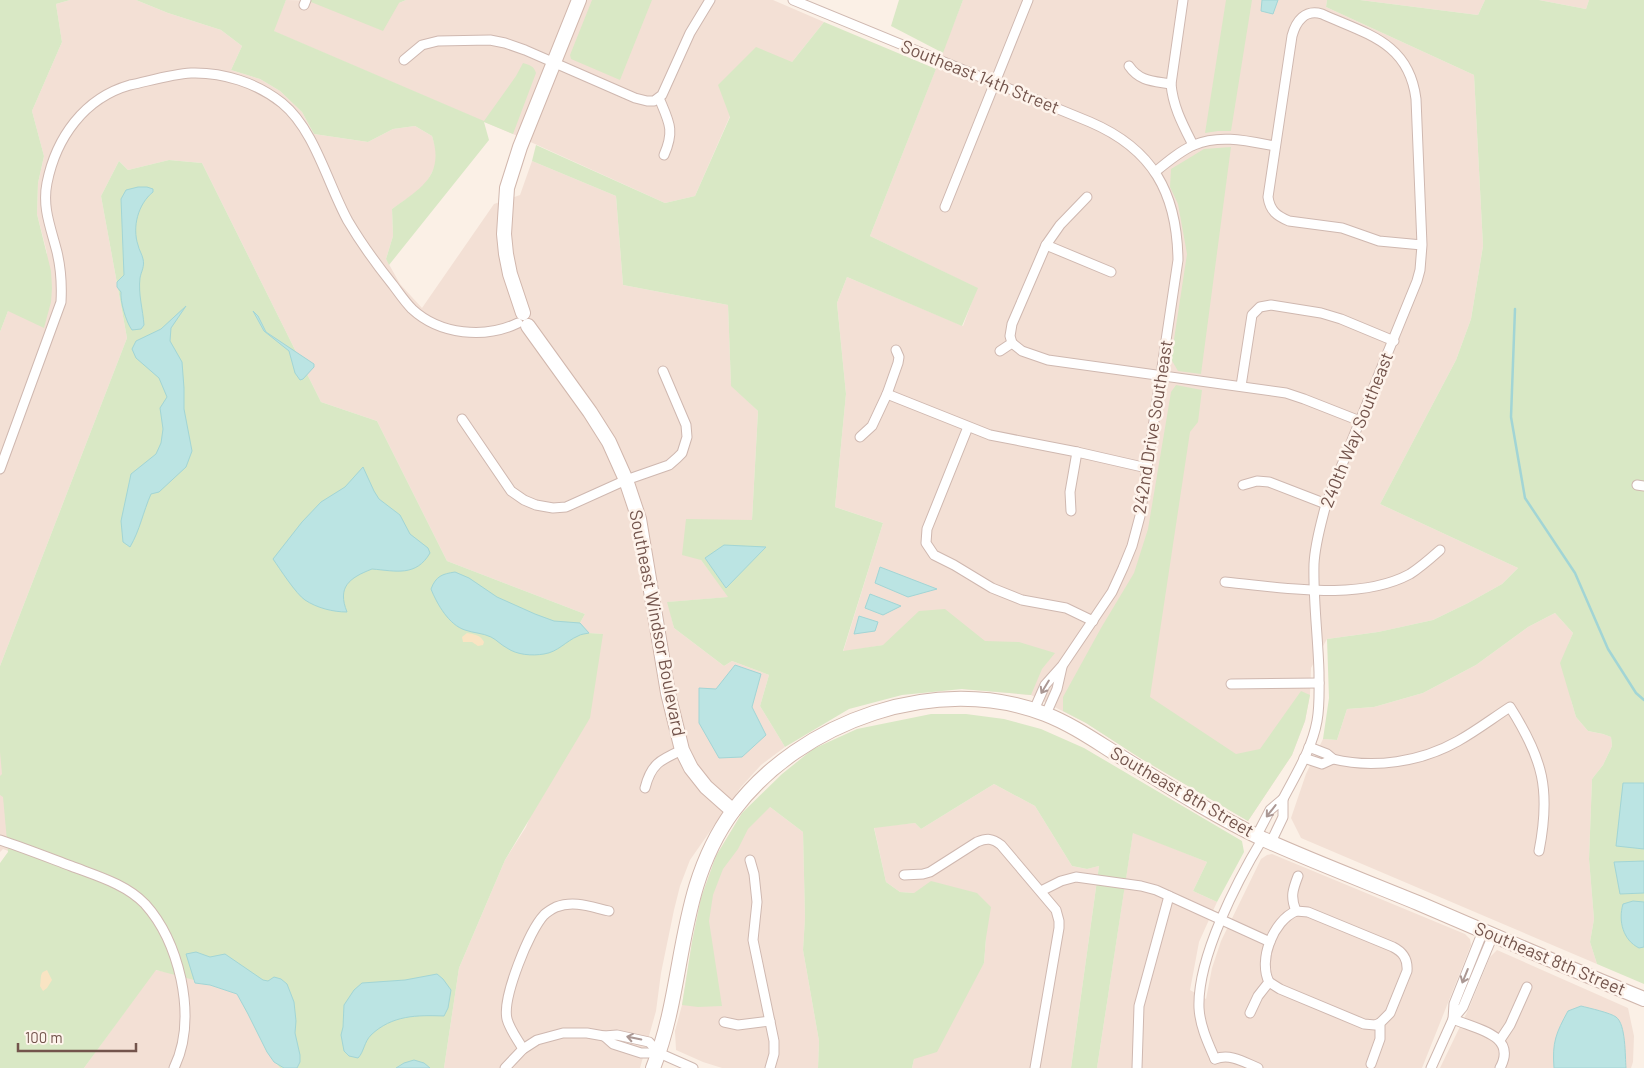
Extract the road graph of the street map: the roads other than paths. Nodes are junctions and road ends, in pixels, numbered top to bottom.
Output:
1 (579, 0) edge
2 (710, 0) edge
3 (793, 0) edge
4 (1028, 0) edge
5 (1183, 0) edge
6 (404, 60) dead end
7 (554, 63) junction
8 (1129, 66) dead end
9 (995, 83) junction
10 (1172, 84) junction
11 (659, 98) junction
12 (1193, 145) junction
13 (1275, 146) junction
14 (664, 155) dead end
15 (1155, 172) junction
16 (1088, 197) dead end
17 (945, 207) dead end
18 (1046, 245) junction
19 (1422, 245) junction
20 (1111, 272) dead end
21 (523, 321) junction
22 (1394, 340) junction
23 (1012, 343) junction
24 (896, 350) dead end
25 (1000, 351) dead end
26 (663, 371) dead end
27 (1161, 376) junction
28 (1241, 386) junction
29 (887, 394) junction
30 (462, 419) dead end
31 (1360, 421) junction
32 (968, 427) junction
33 (860, 438) dead end
34 (1077, 452) junction
35 (1148, 468) junction
36 (0, 469) edge
37 (626, 480) junction
38 (1243, 484) dead end
39 (1326, 504) junction
40 (1071, 511) dead end
41 (1440, 550) dead end
42 (1225, 582) dead end
43 (1316, 591) junction
44 (1093, 621) junction
45 (1062, 666) junction
46 (1319, 683) junction
47 (1231, 684) dead end
48 (1040, 712) junction
49 (1309, 747) junction
50 (682, 750) junction
51 (1304, 758) junction
52 (1333, 759) junction
53 (645, 788) dead end
54 (1283, 798) junction
55 (733, 811) junction
56 (1264, 839) junction
57 (0, 840) edge
58 (1539, 851) dead end
59 (750, 860) dead end
60 (904, 875) dead end
61 (1298, 876) dead end
62 (1041, 891) junction
63 (1170, 896) junction
64 (1296, 911) junction
65 (609, 912) dead end
66 (1222, 920) junction
67 (1488, 933) junction
68 (1270, 942) junction
69 (1269, 982) junction
70 (1527, 987) dead end
71 (1644, 999) edge
72 (1250, 1013) dead end
73 (1453, 1019) junction
74 (770, 1021) junction
75 (724, 1022) dead end
76 (1380, 1022) junction
77 (1500, 1040) junction
78 (523, 1050) junction
79 (659, 1053) junction
80 (1215, 1059) junction
81 (1371, 1064) dead end
82 (174, 1068) edge
83 (505, 1068) edge
84 (653, 1068) edge
85 (693, 1068) edge
86 (770, 1068) edge
87 (1035, 1068) edge
88 (1137, 1068) edge
89 (1211, 1068) edge
90 (1258, 1068) edge
91 (1431, 1068) edge
92 (1500, 1068) edge

1 - 7 street, Southeast Windsor Boulevard
2 - 11 street
3 - 9 street, Southeast 14th Street
4 - 9 street
5 - 10 street
6 - 7 street
7 - 11 street
7 - 21 street, Southeast Windsor Boulevard
8 - 10 street
9 - 15 street, Southeast 14th Street
9 - 17 street
10 - 12 street
11 - 14 street
12 - 13 street
12 - 15 street
13 - 19 street
13 - 19 street, 240th Way Southeast
15 - 27 street, 242nd Drive Southeast
16 - 18 street
18 - 20 street
18 - 23 street
19 - 22 street, 240th Way Southeast
21 - 36 street
21 - 37 street, Southeast Windsor Boulevard
22 - 28 street
22 - 31 street, 240th Way Southeast
23 - 25 street
23 - 27 street
24 - 29 street
26 - 37 street
27 - 28 street
27 - 35 street, 242nd Drive Southeast
28 - 31 street
29 - 32 street
29 - 33 street
30 - 37 street
31 - 39 street, 240th Way Southeast
32 - 34 street
32 - 44 street
34 - 35 street
34 - 40 street
35 - 44 street, 242nd Drive Southeast
37 - 50 street, Southeast Windsor Boulevard
38 - 39 street
39 - 43 street, 240th Way Southeast
41 - 43 street
42 - 43 street
43 - 46 street, 240th Way Southeast
44 - 45 street, 242nd Drive Southeast
45 - 48 street, 242nd Drive Southeast
45 -> 48 street, 242nd Drive Southeast
46 - 47 street
46 - 49 street, 240th Way Southeast
48 - 55 street, Southeast 8th Street
48 - 56 street, Southeast 8th Street
49 - 51 street, 240th Way Southeast
49 - 52 street
50 - 53 street
50 - 55 street, Southeast Windsor Boulevard
51 - 52 street
51 - 54 street, 240th Way Southeast
52 - 58 street
54 -> 56 street, 240th Way Southeast
54 - 56 street, 240th Way Southeast
55 - 79 street, Southeast 8th Street
56 - 66 street, 240th Way Southeast
56 - 67 street, Southeast 8th Street
57 - 82 street
59 - 74 street
60 - 62 street
61 - 64 street
62 - 63 street
62 - 87 street
63 - 66 street
63 - 88 street
64 - 68 street
64 - 76 street
65 - 78 street
66 - 68 street
66 - 80 street, 240th Way Southeast
67 - 71 street, Southeast 8th Street
67 - 73 street
68 - 69 street
69 - 72 street
69 - 76 street
70 - 77 street
73 - 77 street
73 - 91 street
74 - 75 street
74 - 86 street
76 - 81 street
77 - 92 street
78 - 79 street
78 - 83 street
79 - 84 street, Southeast 8th Street
79 - 85 street
80 - 89 street
80 - 90 street

